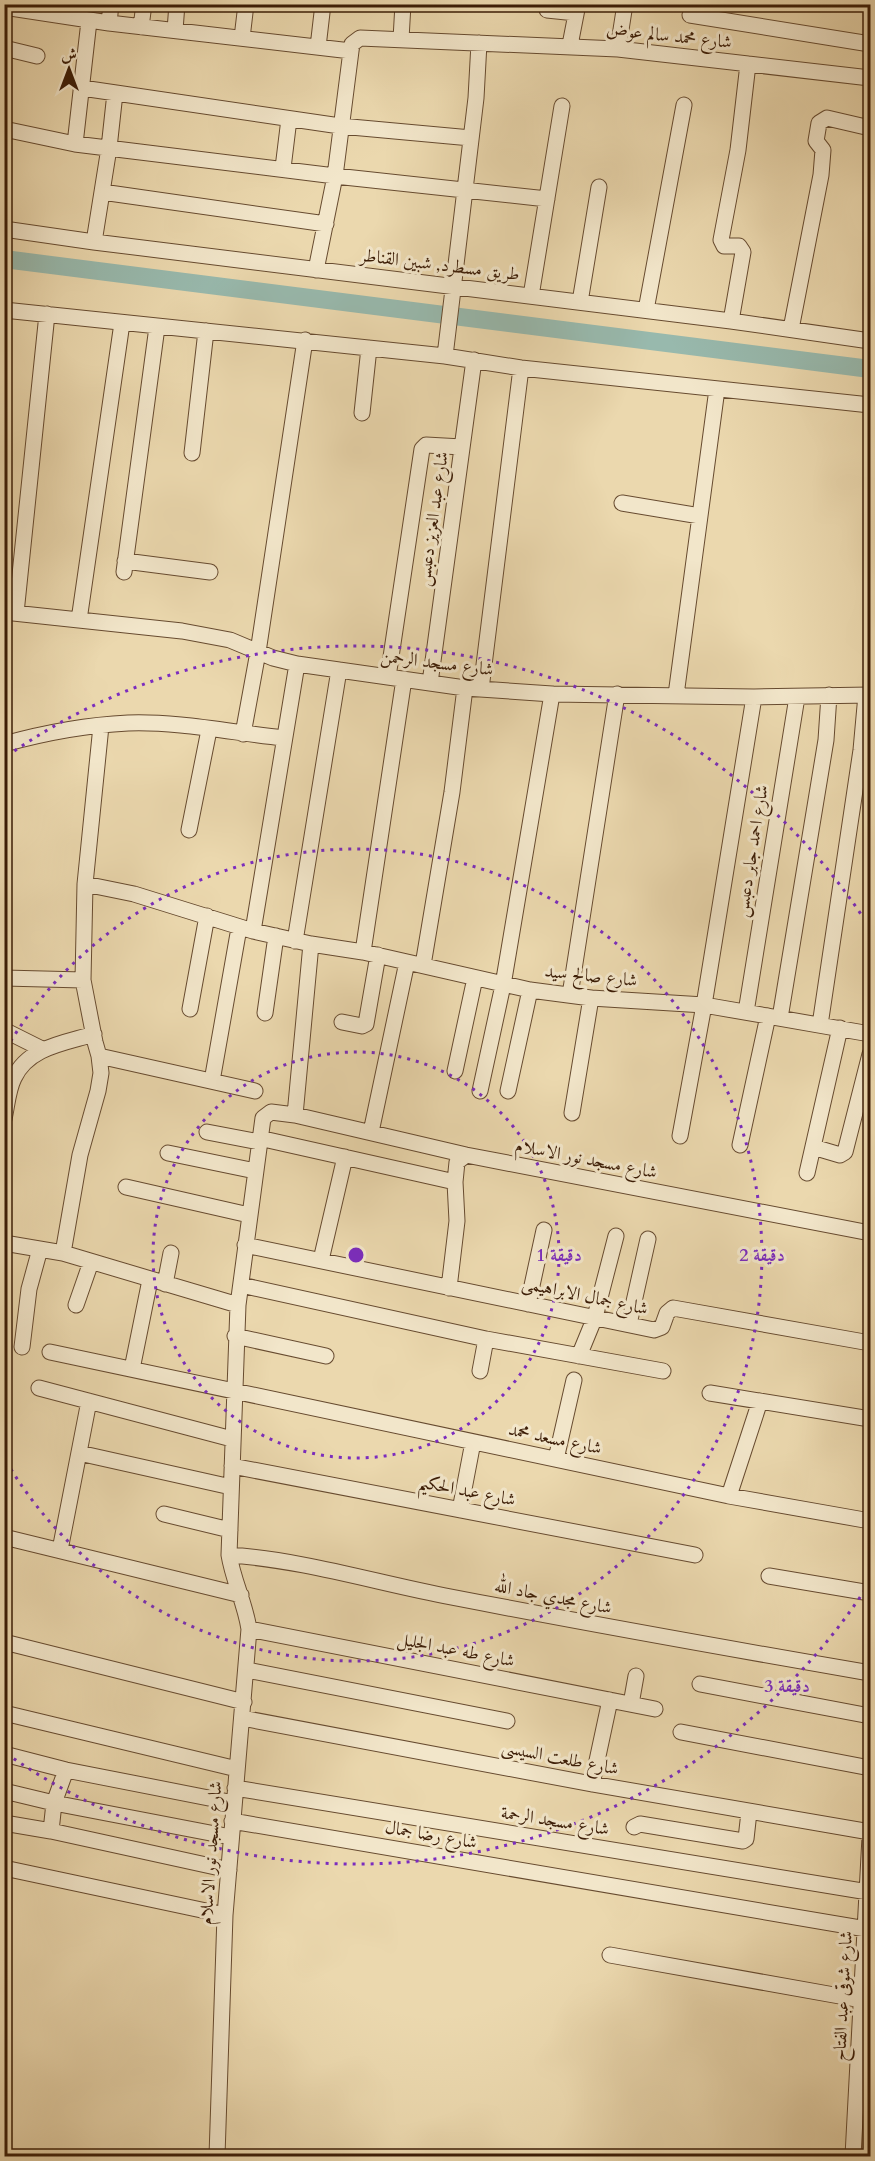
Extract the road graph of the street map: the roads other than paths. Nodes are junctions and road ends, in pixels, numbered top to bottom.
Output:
1 (111, 4) edge
2 (144, 4) edge
3 (177, 4) edge
4 (246, 4) edge
5 (323, 4) edge
6 (403, 4) edge
7 (625, 4) edge
8 (9, 7) edge
9 (577, 9) edge
10 (547, 10) dead end
11 (690, 15) dead end
12 (89, 21) junction
13 (109, 23) junction
14 (141, 27) junction
15 (175, 30) junction
16 (242, 38) junction
17 (401, 39) junction
18 (479, 43) junction
19 (870, 44) edge
20 (570, 45) junction
21 (318, 47) junction
22 (4, 48) edge
23 (618, 49) junction
24 (351, 51) junction
25 (36, 56) dead end
26 (748, 64) junction
27 (870, 78) edge
28 (82, 88) junction
29 (115, 93) junction
30 (684, 105) dead end
31 (562, 106) dead end
32 (289, 119) junction
33 (340, 126) junction
34 (870, 128) edge
35 (4, 129) edge
36 (471, 138) junction
37 (75, 144) junction
38 (109, 148) junction
39 (283, 168) junction
40 (334, 176) junction
41 (599, 187) dead end
42 (466, 190) junction
43 (102, 192) junction
44 (547, 199) junction
45 (326, 224) junction
46 (4, 229) edge
47 (94, 242) junction
48 (316, 270) junction
49 (452, 293) junction
50 (531, 296) junction
51 (580, 302) junction
52 (4, 309) edge
53 (646, 310) junction
54 (47, 314) junction
55 (731, 321) junction
56 (122, 323) junction
57 (157, 327) junction
58 (791, 329) junction
59 (206, 331) junction
60 (870, 337) edge
61 (305, 340) junction
62 (369, 348) junction
63 (445, 356) junction
64 (474, 360) junction
65 (521, 368) junction
66 (717, 389) junction
67 (870, 405) edge
68 (362, 413) dead end
69 (462, 447) junction
70 (192, 453) dead end
71 (622, 503) dead end
72 (700, 516) junction
73 (210, 572) dead end
74 (10, 612) edge
75 (79, 620) junction
76 (258, 652) junction
77 (297, 664) junction
78 (339, 670) junction
79 (388, 677) junction
80 (404, 679) junction
81 (430, 683) junction
82 (465, 688) junction
83 (481, 689) junction
84 (552, 694) junction
85 (617, 694) junction
86 (676, 695) junction
87 (829, 695) junction
88 (868, 695) edge
89 (754, 697) junction
90 (796, 697) junction
91 (101, 726) junction
92 (209, 730) junction
93 (243, 734) junction
94 (285, 738) junction
95 (4, 744) edge
96 (189, 831) dead end
97 (85, 884) junction
98 (207, 916) junction
99 (246, 929) junction
100 (276, 936) junction
101 (303, 943) junction
102 (363, 952) junction
103 (378, 955) junction
104 (407, 962) junction
105 (423, 966) junction
106 (4, 978) edge
107 (475, 978) junction
108 (83, 980) junction
109 (503, 985) junction
110 (530, 990) junction
111 (570, 995) junction
112 (591, 998) junction
113 (704, 1005) junction
114 (190, 1008) dead end
115 (746, 1012) junction
116 (265, 1013) dead end
117 (774, 1017) junction
118 (342, 1022) dead end
119 (820, 1024) junction
120 (840, 1028) junction
121 (4, 1030) edge
122 (94, 1034) junction
123 (870, 1034) edge
124 (42, 1049) junction
125 (870, 1054) edge
126 (99, 1056) junction
127 (455, 1071) dead end
128 (212, 1081) junction
129 (255, 1091) dead end
130 (480, 1091) dead end
131 (508, 1091) dead end
132 (572, 1113) dead end
133 (295, 1115) junction
134 (4, 1119) edge
135 (207, 1132) dead end
136 (371, 1132) junction
137 (680, 1136) dead end
138 (259, 1140) junction
139 (740, 1145) dead end
140 (813, 1147) junction
141 (168, 1153) dead end
142 (466, 1155) junction
143 (345, 1157) junction
144 (255, 1171) junction
145 (807, 1173) dead end
146 (455, 1182) junction
147 (126, 1187) dead end
148 (249, 1215) junction
149 (544, 1230) dead end
150 (870, 1233) edge
151 (616, 1236) dead end
152 (648, 1239) dead end
153 (4, 1243) edge
154 (245, 1245) junction
155 (40, 1249) junction
156 (63, 1253) junction
157 (171, 1253) dead end
158 (321, 1260) junction
159 (91, 1262) junction
160 (158, 1282) junction
161 (241, 1285) junction
162 (449, 1288) junction
163 (528, 1304) junction
164 (76, 1305) dead end
165 (238, 1305) junction
166 (595, 1317) junction
167 (629, 1324) junction
168 (235, 1336) junction
169 (486, 1339) junction
170 (870, 1343) edge
171 (22, 1347) dead end
172 (50, 1352) dead end
173 (326, 1356) dead end
174 (579, 1356) junction
175 (132, 1369) junction
176 (480, 1371) dead end
177 (663, 1371) dead end
178 (574, 1380) dead end
179 (39, 1388) dead end
180 (233, 1390) junction
181 (710, 1393) dead end
182 (89, 1401) junction
183 (760, 1401) junction
184 (870, 1419) edge
185 (232, 1438) junction
186 (473, 1442) junction
187 (80, 1453) junction
188 (556, 1459) junction
189 (231, 1466) junction
190 (231, 1487) junction
191 (729, 1496) junction
192 (460, 1510) junction
193 (164, 1514) dead end
194 (870, 1521) edge
195 (230, 1530) junction
196 (4, 1537) edge
197 (60, 1550) junction
198 (229, 1555) junction
199 (695, 1555) dead end
200 (769, 1576) dead end
201 (870, 1593) edge
202 (241, 1595) junction
203 (249, 1629) junction
204 (4, 1642) edge
205 (247, 1670) junction
206 (870, 1673) edge
207 (636, 1676) dead end
208 (700, 1684) dead end
209 (610, 1700) junction
210 (244, 1702) junction
211 (631, 1704) junction
212 (655, 1709) dead end
213 (4, 1713) edge
214 (870, 1716) edge
215 (243, 1718) junction
216 (507, 1721) dead end
217 (681, 1732) dead end
218 (4, 1754) edge
219 (870, 1768) edge
220 (237, 1769) junction
221 (66, 1770) junction
222 (592, 1784) junction
223 (4, 1791) edge
224 (235, 1795) junction
225 (54, 1803) junction
226 (749, 1812) junction
227 (232, 1821) junction
228 (4, 1823) edge
229 (634, 1827) dead end
230 (51, 1831) junction
231 (870, 1832) edge
232 (231, 1837) junction
233 (870, 1837) edge
234 (4, 1868) edge
235 (229, 1870) junction
236 (868, 1892) junction
237 (225, 1915) junction
238 (866, 1929) junction
239 (610, 1955) dead end
240 (862, 2000) junction
241 (217, 2157) edge
242 (853, 2157) edge

1 - 13 street
2 - 14 street
3 - 15 street
4 - 16 street
5 - 21 street
6 - 17 street
7 - 23 street
8 - 12 street
9 - 10 street
9 - 20 street
11 - 19 street
12 - 13 street
12 - 28 street
13 - 14 street
14 - 15 street
15 - 16 street
16 - 21 street
17 - 18 street, شارع محمد سالم عوض
17 - 24 street, شارع محمد سالم عوض
18 - 20 street, شارع محمد سالم عوض
18 - 36 street
20 - 23 street, شارع محمد سالم عوض
21 - 24 street
22 - 25 street
23 - 26 street, شارع محمد سالم عوض
24 - 33 street
26 - 27 street, شارع محمد سالم عوض
26 - 55 street
28 - 29 street
28 - 37 street
29 - 32 street
29 - 38 street
30 - 53 street
31 - 44 street
32 - 33 street
32 - 39 street
33 - 36 street
33 - 40 street
34 - 58 street
35 - 37 street
36 - 42 street
37 - 38 street
38 - 39 street
38 - 43 street
39 - 40 street
40 - 42 street
40 - 45 street
41 - 51 street
42 - 44 street
42 - 49 street
43 - 45 street
43 - 47 street
44 - 50 street
45 - 48 street
46 - 47 street, طريق مسطرد, شبين القناطر
47 - 48 street, طريق مسطرد, شبين القناطر
48 - 49 street, طريق مسطرد, شبين القناطر
49 - 50 street, طريق مسطرد, شبين القناطر
49 - 63 street
50 - 51 street, طريق مسطرد, شبين القناطر
51 - 53 street, طريق مسطرد, شبين القناطر
52 - 54 street
53 - 55 street, طريق مسطرد, شبين القناطر
54 - 56 street
54 - 74 street
55 - 58 street, طريق مسطرد, شبين القناطر
56 - 57 street
56 - 75 street
57 - 59 street
57 - 73 street
58 - 60 street, طريق مسطرد, شبين القناطر
59 - 61 street
59 - 70 street
61 - 62 street
61 - 76 street
62 - 63 street
62 - 68 street
63 - 64 street
64 - 65 street
64 - 69 street, شارع عبد العزيز دعبس
65 - 66 street
65 - 83 street
66 - 67 street
66 - 72 street
69 - 79 street
69 - 81 street, شارع عبد العزيز دعبس
71 - 72 street
72 - 86 street
74 - 75 street, شارع مسجد الرحمن
75 - 76 street, شارع مسجد الرحمن
76 - 77 street, شارع مسجد الرحمن
76 - 93 street
77 - 78 street, شارع مسجد الرحمن
77 - 94 street
78 - 79 street, شارع مسجد الرحمن
78 - 101 street
79 - 80 street, شارع مسجد الرحمن
80 - 81 street, شارع مسجد الرحمن
80 - 102 street
81 - 82 street, شارع مسجد الرحمن
82 - 83 street, شارع مسجد الرحمن
82 - 105 street
83 - 84 street, شارع مسجد الرحمن
84 - 85 street, شارع مسجد الرحمن
84 - 109 street
85 - 86 street, شارع مسجد الرحمن
85 - 111 street
86 - 89 street, شارع مسجد الرحمن
87 - 88 street, شارع مسجد الرحمن
87 - 90 street, شارع مسجد الرحمن
87 - 117 street
88 - 119 street
89 - 90 street, شارع مسجد الرحمن
89 - 113 street
90 - 115 street, شارع احمد جابر دعبس
91 - 92 street
91 - 95 street
91 - 97 street
92 - 93 street
92 - 96 street
93 - 94 street
94 - 99 street
97 - 98 street, شارع صالح سيد
97 - 108 street
98 - 99 street, شارع صالح سيد
98 - 114 street
99 - 100 street, شارع صالح سيد
99 - 128 street
100 - 101 street, شارع صالح سيد
100 - 116 street
101 - 102 street, شارع صالح سيد
101 - 133 street
102 - 103 street, شارع صالح سيد
103 - 104 street, شارع صالح سيد
103 - 118 street
104 - 105 street, شارع صالح سيد
104 - 136 street
105 - 107 street, شارع صالح سيد
106 - 108 street
107 - 109 street, شارع صالح سيد
107 - 127 street
108 - 122 street
109 - 110 street, شارع صالح سيد
109 - 130 street
110 - 111 street, شارع صالح سيد
110 - 131 street
111 - 112 street, شارع صالح سيد
112 - 113 street, شارع صالح سيد
112 - 132 street
113 - 115 street, شارع صالح سيد
113 - 137 street
115 - 117 street, شارع صالح سيد
117 - 119 street, شارع صالح سيد
117 - 139 street
119 - 120 street, شارع صالح سيد
120 - 123 street, شارع صالح سيد
120 - 140 street
121 - 124 street
122 - 124 street
122 - 126 street
124 - 134 street
125 - 140 street
126 - 128 street
126 - 156 street
128 - 129 street
133 - 136 street, شارع مسجد نور الاسلام
133 - 138 street, شارع مسجد نور الاسلام
135 - 138 street
136 - 142 street, شارع مسجد نور الاسلام
138 - 143 street
138 - 144 street, شارع مسجد نور الاسلام
140 - 145 street
141 - 144 street
142 - 146 street
142 - 150 street, شارع مسجد نور الاسلام
143 - 146 street
143 - 158 street
144 - 148 street, شارع مسجد نور الاسلام
146 - 162 street
147 - 148 street
148 - 154 street, شارع مسجد نور الاسلام
149 - 163 street
151 - 166 street
152 - 167 street
153 - 155 street
154 - 158 street, شارع جمال الابراهيمى
154 - 161 street, شارع مسجد نور الاسلام
155 - 156 street
155 - 171 street
156 - 159 street
157 - 160 street
158 - 162 street, شارع جمال الابراهيمى
159 - 160 street
159 - 164 street
160 - 165 street
160 - 175 street
161 - 165 street, شارع مسجد نور الاسلام
161 - 169 street
162 - 163 street, شارع جمال الابراهيمى
163 - 166 street, شارع جمال الابراهيمى
165 - 168 street, شارع مسجد نور الاسلام
166 - 167 street, شارع جمال الابراهيمى
166 - 174 street
167 - 170 street, شارع جمال الابراهيمى
168 - 173 street
168 - 180 street, شارع مسجد نور الاسلام
169 - 174 street
169 - 176 street
172 - 175 street, شارع مسعد محمد
174 - 177 street
175 - 180 street, شارع مسعد محمد
178 - 188 street
179 - 182 street
180 - 185 street, شارع مسجد نور الاسلام
180 - 186 street, شارع مسعد محمد
181 - 183 street
182 - 185 street
182 - 187 street
183 - 184 street
183 - 191 street
185 - 189 street, شارع مسجد نور الاسلام
186 - 188 street, شارع مسعد محمد
186 - 192 street
187 - 190 street
187 - 197 street
188 - 191 street, شارع مسعد محمد
189 - 190 street, شارع مسجد نور الاسلام
189 - 192 street, شارع عبد الحكيم
190 - 195 street, شارع مسجد نور الاسلام
191 - 194 street, شارع مسعد محمد
192 - 199 street, شارع عبد الحكيم
193 - 195 street
195 - 198 street, شارع مسجد نور الاسلام
196 - 197 street
197 - 202 street
198 - 202 street, شارع مسجد نور الاسلام
198 - 206 street, شارع مجدي جاد الله
200 - 201 street
202 - 203 street, شارع مسجد نور الاسلام
203 - 205 street, شارع مسجد نور الاسلام
203 - 209 street, شارع طه عبد الجليل
204 - 210 street
205 - 210 street, شارع مسجد نور الاسلام
205 - 216 street
207 - 211 street
208 - 214 street
209 - 211 street, شارع طه عبد الجليل
209 - 222 street
210 - 215 street, شارع مسجد نور الاسلام
211 - 212 street, شارع طه عبد الجليل
213 - 220 street
215 - 220 street, شارع مسجد نور الاسلام
215 - 222 street, شارع طلعت السيسى
217 - 219 street
218 - 221 street, شارع مسجد الرحمة
220 - 224 street, شارع مسجد نور الاسلام
221 - 224 street, شارع مسجد الرحمة
221 - 225 street
222 - 226 street, شارع طلعت السيسى
223 - 225 street
224 - 227 street, شارع مسجد نور الاسلام
224 - 236 street, شارع مسجد الرحمة
225 - 230 street
225 - 232 street
226 - 229 street
226 - 231 street, شارع طلعت السيسى
227 - 232 street, شارع مسجد نور الاسلام
227 - 238 street, شارع رضا جمال
228 - 230 street
230 - 235 street
232 - 235 street, شارع مسجد نور الاسلام
233 - 236 street, شارع شوقى عبد الفتاح
234 - 237 street
235 - 237 street, شارع مسجد نور الاسلام
236 - 238 street, شارع شوقى عبد الفتاح
237 - 241 street, شارع مسجد نور الاسلام
238 - 240 street, شارع شوقى عبد الفتاح
239 - 240 street
240 - 242 street, شارع شوقى عبد الفتاح

